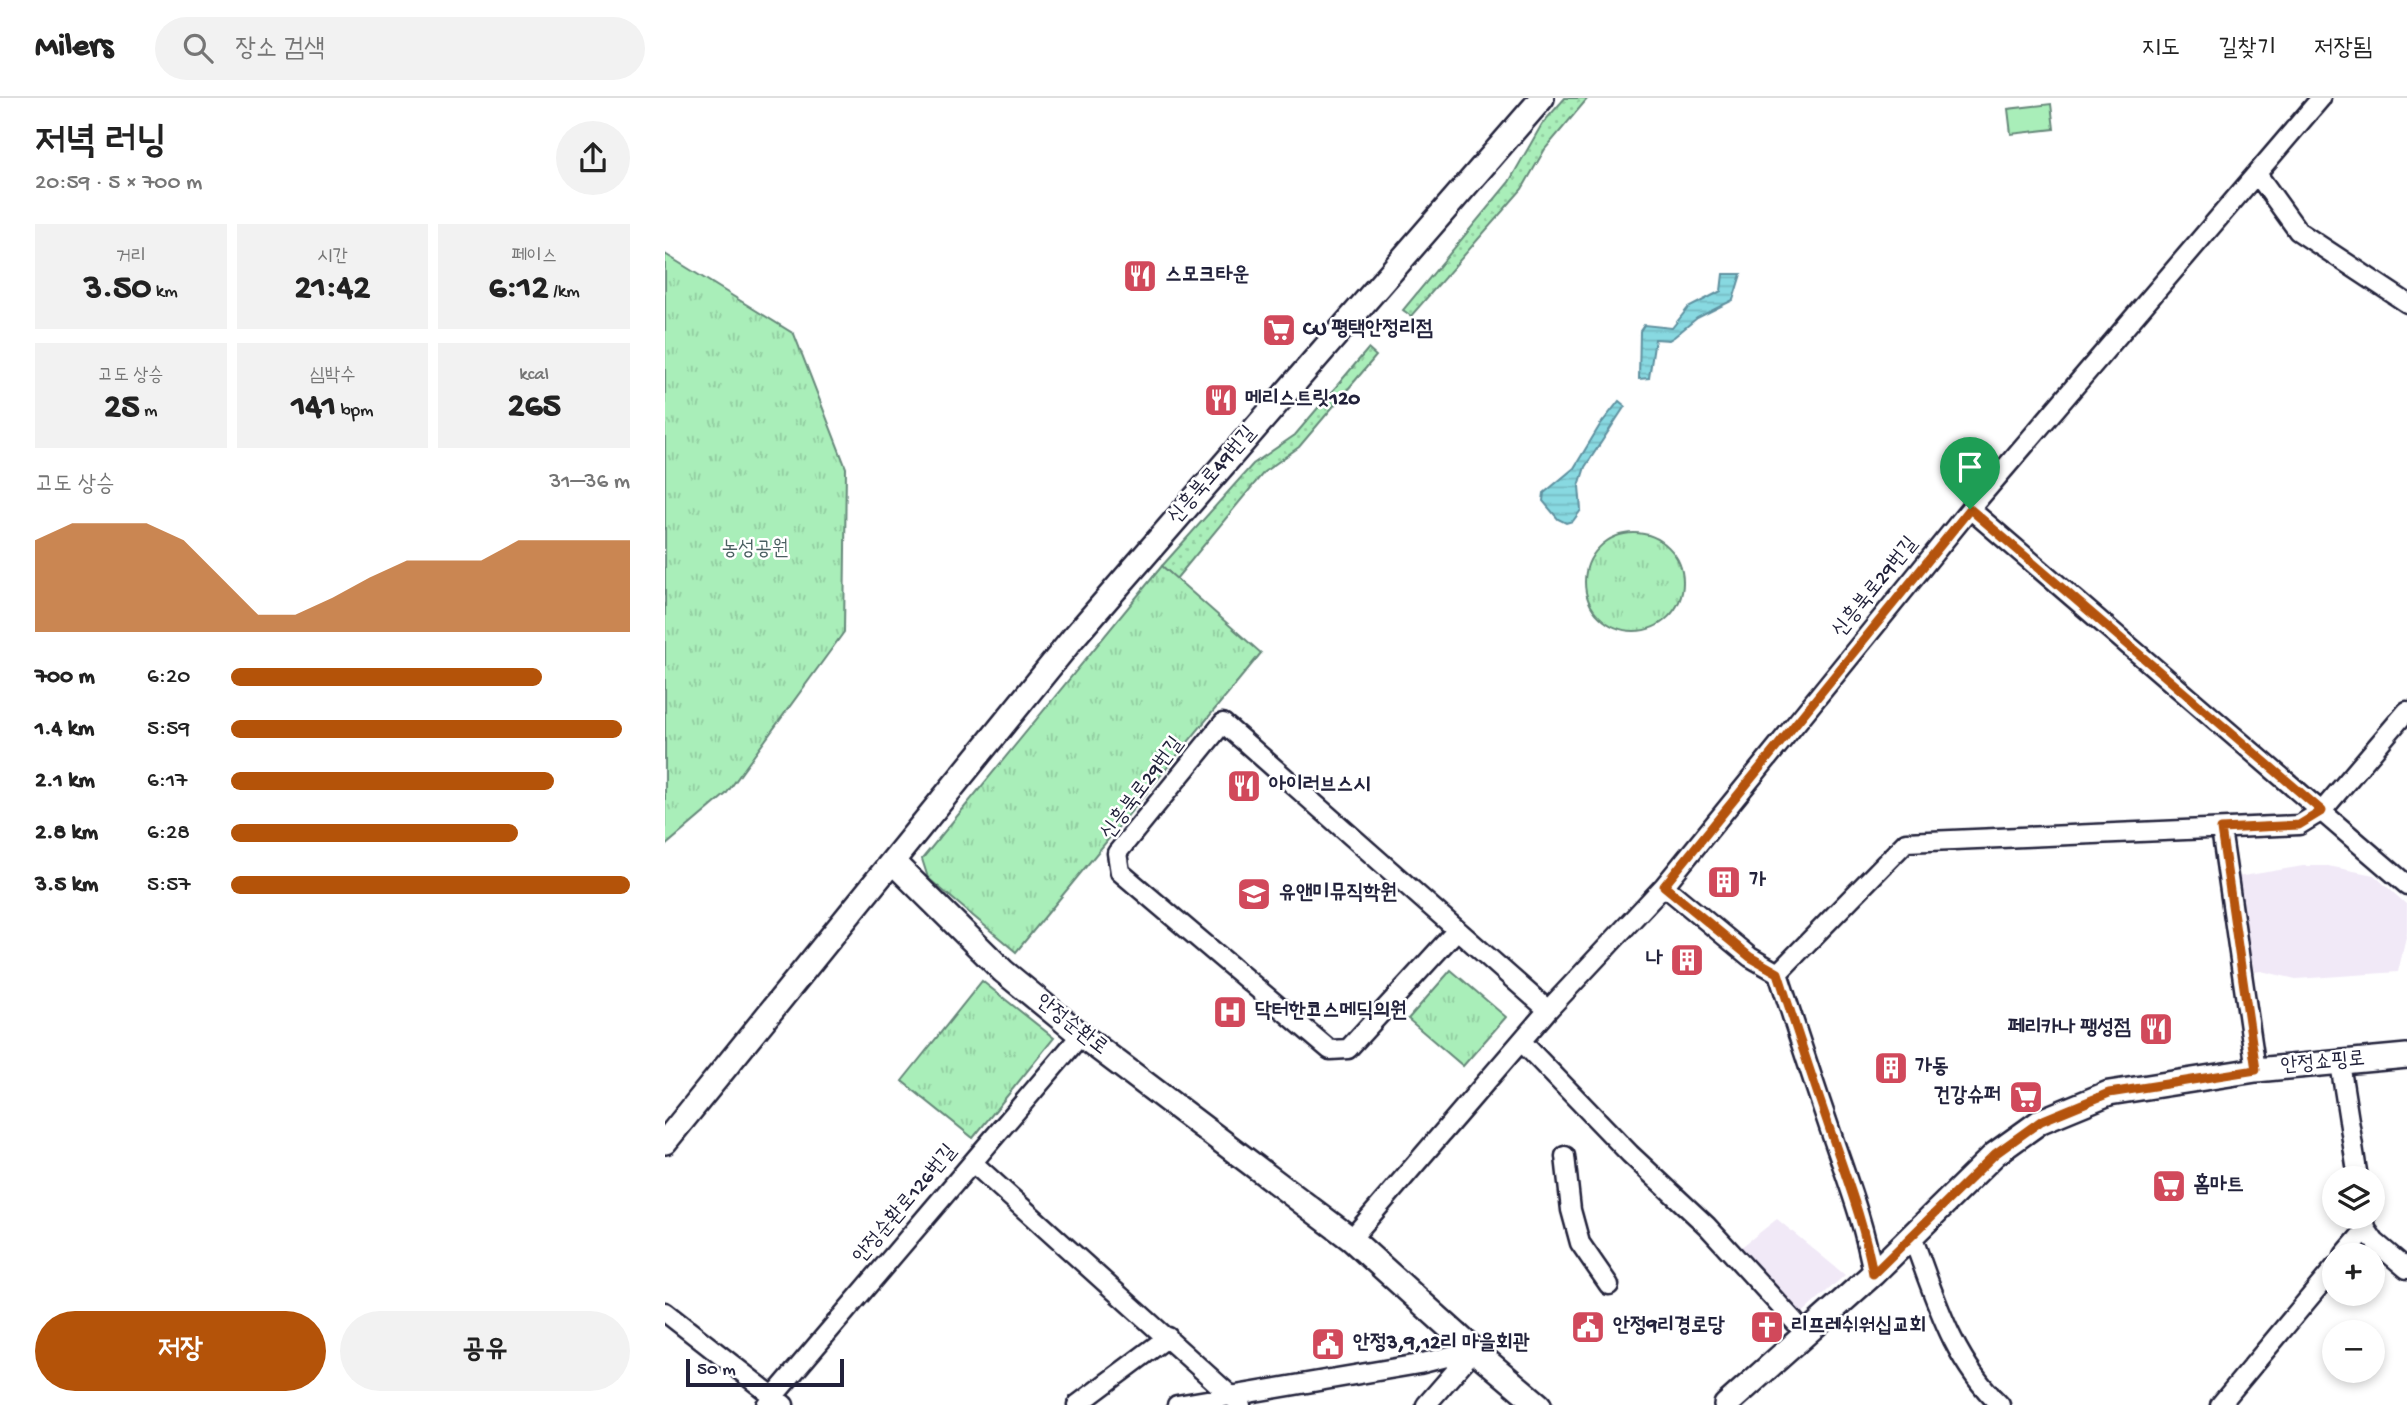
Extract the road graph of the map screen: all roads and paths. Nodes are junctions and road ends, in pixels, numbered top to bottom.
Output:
1 (1542, 98) edge
2 (2321, 98) edge
3 (2257, 174) junction
4 (2407, 303) edge
5 (1970, 509) junction
6 (2407, 711) edge
7 (2322, 811) junction
8 (2221, 829) junction
9 (893, 862) junction
10 (2407, 885) edge
11 (1664, 886) junction
12 (1457, 930) junction
13 (1778, 973) junction
14 (1548, 1010) junction
15 (1081, 1035) junction
16 (1522, 1041) junction
17 (2407, 1056) edge
18 (2340, 1063) junction
19 (2256, 1070) junction
20 (665, 1142) edge
21 (1565, 1156) dead end
22 (972, 1163) junction
23 (2356, 1166) edge
24 (2368, 1229) edge
25 (1912, 1236) junction
26 (1351, 1239) junction
27 (2407, 1269) edge
28 (1873, 1274) junction
29 (2322, 1283) edge
30 (1609, 1285) dead end
31 (665, 1311) edge
32 (1806, 1334) junction
33 (1168, 1337) junction
34 (1473, 1350) junction
35 (1237, 1401) edge
36 (774, 1402) edge
37 (1998, 1404) edge
38 (1077, 1405) edge
39 (1177, 1405) edge
40 (1426, 1405) edge
41 (1539, 1405) edge
42 (1726, 1405) edge
43 (2220, 1405) edge

1 - 9 street, 신흥북로49번길
2 - 3 street, 신흥북로29번길
3 - 4 street
3 - 5 street, 신흥북로29번길
5 - 7 street
5 - 11 street, 신흥북로29번길
6 - 7 street
7 - 8 street
7 - 10 street
8 - 13 street
8 - 19 street
9 - 15 street, 안정순환로
9 - 20 street
11 - 13 street
11 - 14 street, 신흥북로29번길
12 - 12 street, 신흥북로29번길
12 - 14 street, 신흥북로29번길
13 - 28 street
14 - 16 street, 신흥북로29번길
15 - 22 street, 안정순환로126번길
15 - 26 street, 안정순환로
16 - 26 street, 신흥북로29번길
16 - 32 street
17 - 18 street, 안정쇼핑로
18 - 19 street, 안정쇼핑로
18 - 23 street
19 - 25 street, 안정쇼핑로
21 - 30 street
22 - 33 street
22 - 36 street, 안정순환로126번길
24 - 27 street
25 - 28 street, 안정쇼핑로
25 - 37 street
26 - 34 street, 안정순환로
28 - 32 street, 안정쇼핑로
29 - 43 street
31 - 36 street
32 - 42 street, 안정쇼핑로
33 - 35 street
33 - 38 street
34 - 35 street
34 - 40 street
34 - 41 street, 안정순환로
35 - 39 street

